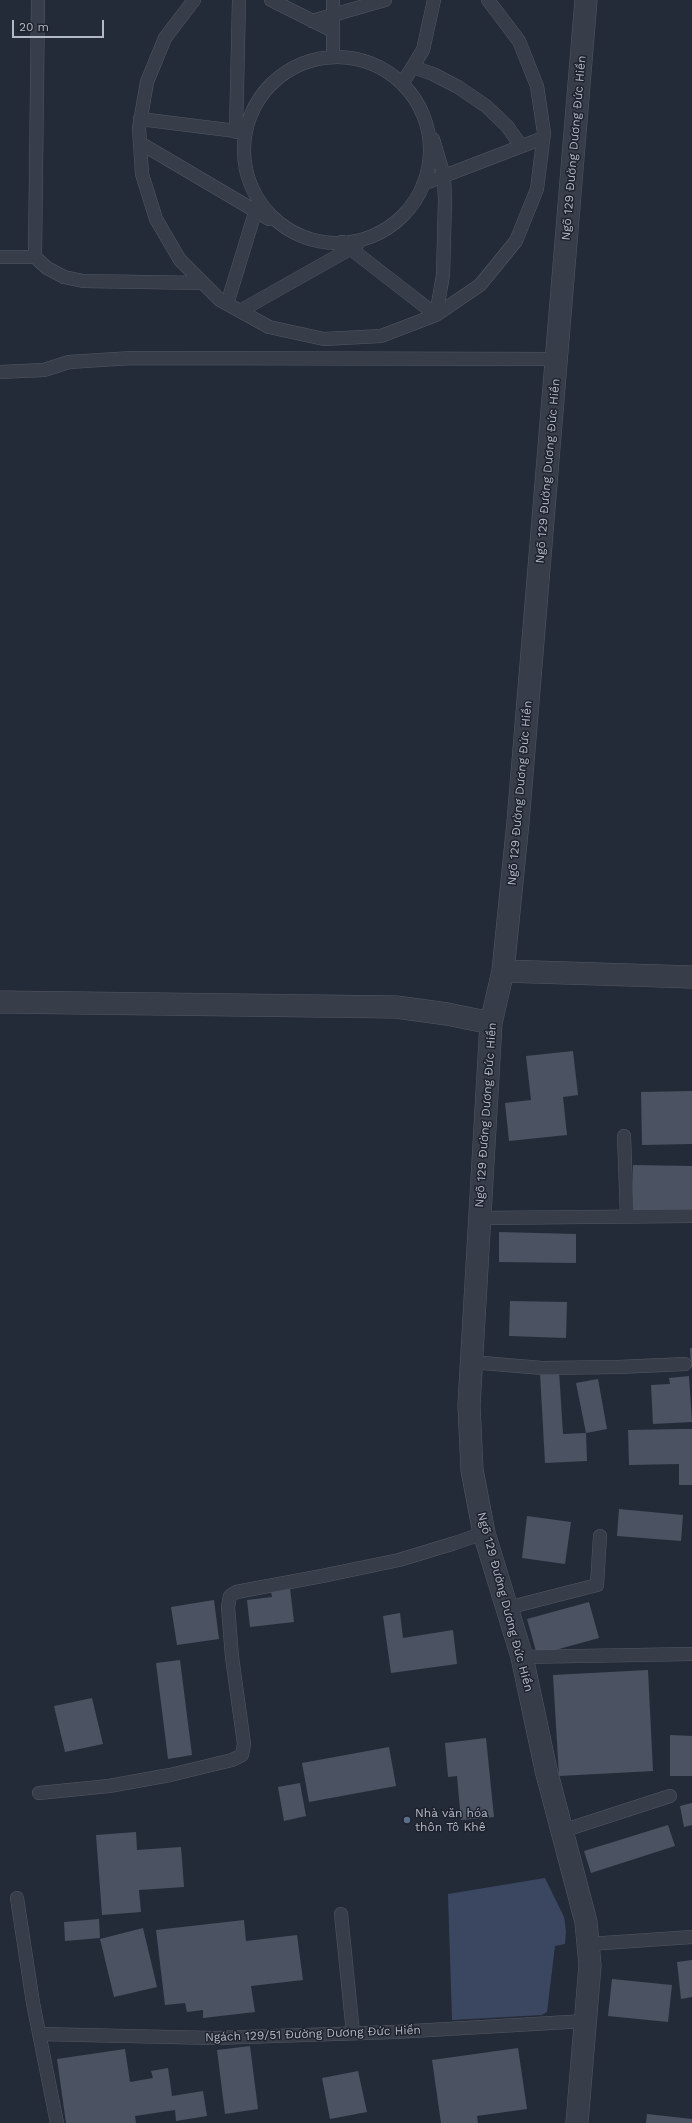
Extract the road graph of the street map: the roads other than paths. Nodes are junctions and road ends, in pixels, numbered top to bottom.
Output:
1 (38, 0) edge
2 (194, 0) edge
3 (240, 0) edge
4 (270, 0) edge
5 (333, 0) edge
6 (385, 0) edge
7 (434, 0) edge
8 (488, 0) edge
9 (586, 0) edge
10 (333, 15) junction
11 (312, 21) junction
12 (333, 31) junction
13 (333, 57) junction
14 (413, 67) junction
15 (402, 84) junction
16 (140, 119) junction
17 (428, 128) junction
18 (241, 132) junction
19 (543, 138) junction
20 (140, 143) junction
21 (521, 146) junction
22 (444, 176) junction
23 (423, 184) junction
24 (257, 205) junction
25 (346, 245) junction
26 (0, 256) edge
27 (35, 257) junction
28 (203, 283) junction
29 (227, 304) junction
30 (240, 311) junction
31 (436, 316) junction
32 (557, 359) junction
33 (0, 372) edge
34 (503, 971) junction
35 (692, 977) edge
36 (0, 1002) edge
37 (491, 1023) junction
38 (624, 1136) dead end
39 (627, 1216) junction
40 (692, 1216) edge
41 (479, 1218) junction
42 (471, 1362) junction
43 (685, 1364) dead end
44 (484, 1533) junction
45 (600, 1536) dead end
46 (507, 1608) junction
47 (692, 1654) edge
48 (522, 1658) junction
49 (40, 1793) dead end
50 (670, 1796) dead end
51 (562, 1831) junction
52 (18, 1898) dead end
53 (341, 1914) dead end
54 (692, 1937) edge
55 (589, 1944) junction
56 (586, 2021) junction
57 (353, 2033) junction
58 (40, 2034) junction
59 (57, 2123) edge
60 (577, 2123) edge

1 - 27 lane
2 - 16 lane
3 - 18 lane
4 - 11 lane
5 - 10 lane
6 - 10 lane
7 - 14 lane
8 - 19 lane
9 - 32 street, Ngõ 129 Đường Dương Đức Hiền
10 - 11 lane
10 - 12 lane
11 - 12 lane
12 - 13 lane
13 - 15 lane
13 - 18 lane
14 - 15 lane
14 - 21 lane
15 - 17 lane
16 - 18 lane
16 - 20 lane
17 - 22 lane
17 - 23 lane
18 - 24 lane
19 - 21 lane
19 - 31 lane
20 - 24 lane
20 - 28 lane
21 - 22 lane
22 - 23 lane
22 - 31 lane
23 - 25 lane
24 - 25 lane
24 - 29 lane
25 - 30 lane
25 - 31 lane
26 - 27 lane
27 - 28 lane
28 - 29 lane
29 - 30 lane
30 - 31 lane
32 - 33 lane
32 - 34 street, Ngõ 129 Đường Dương Đức Hiền
34 - 35 street
34 - 37 street, Ngõ 129 Đường Dương Đức Hiền
36 - 37 street
37 - 41 street, Ngõ 129 Đường Dương Đức Hiền
38 - 39 lane
39 - 40 lane
39 - 41 lane
41 - 42 street, Ngõ 129 Đường Dương Đức Hiền
42 - 43 lane
42 - 44 street, Ngõ 129 Đường Dương Đức Hiền
44 - 46 street, Ngõ 129 Đường Dương Đức Hiền
44 - 49 lane
45 - 46 lane
46 - 48 street, Ngõ 129 Đường Dương Đức Hiền
47 - 48 lane
48 - 51 street, Ngõ 129 Đường Dương Đức Hiền
50 - 51 lane
51 - 55 street, Ngõ 129 Đường Dương Đức Hiền
52 - 58 lane
53 - 57 lane
54 - 55 lane
55 - 56 street, Ngõ 129 Đường Dương Đức Hiền
56 - 57 lane, Ngách 129/51 Đường Dương Đức Hiền
56 - 60 street, Ngõ 129 Đường Dương Đức Hiền
57 - 58 lane, Ngách 129/51 Đường Dương Đức Hiền
58 - 59 lane

